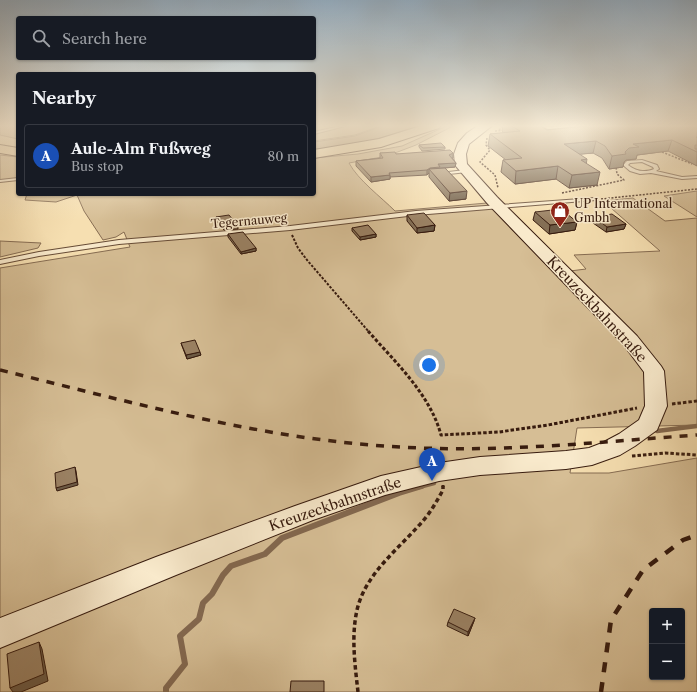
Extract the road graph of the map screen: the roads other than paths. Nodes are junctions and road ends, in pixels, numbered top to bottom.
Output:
1 (458, 157) edge
2 (465, 171) junction
3 (653, 172) junction
4 (437, 174) edge
5 (697, 177) edge
6 (16, 179) edge
7 (0, 182) edge
8 (499, 198) junction
9 (594, 199) road end
10 (0, 262) edge
11 (0, 633) edge

1 - 2 street, Kreuzeckbahnstraße
2 - 4 lane
2 - 8 street, Kreuzeckbahnstraße
3 - 3 lane
3 - 5 lane
6 - 7 lane
8 - 9 lane, Tegernauweg
8 - 10 lane, Tegernauweg
8 - 11 street, Kreuzeckbahnstraße

